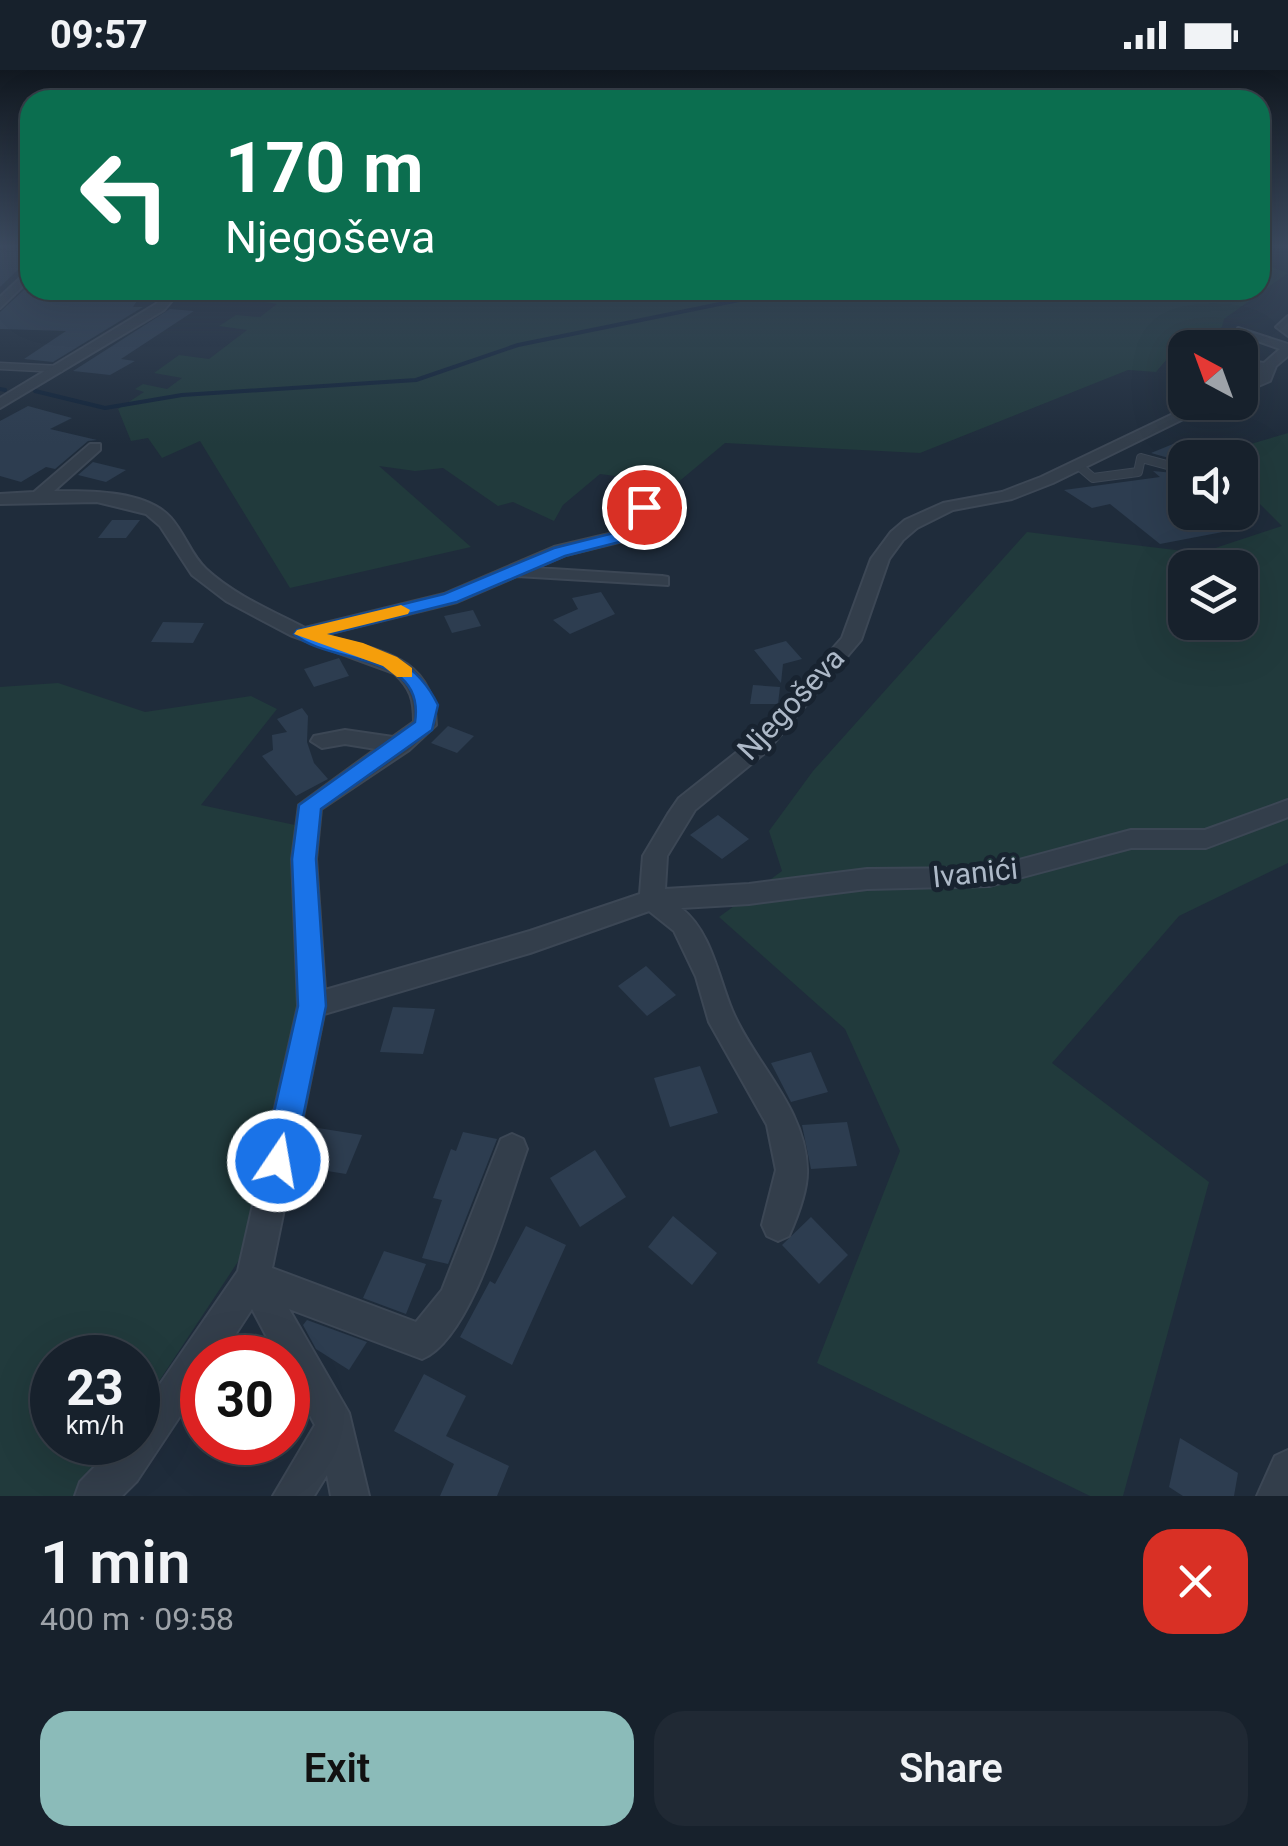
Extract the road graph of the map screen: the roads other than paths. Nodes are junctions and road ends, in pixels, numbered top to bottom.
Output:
1 (153, 311) edge
2 (1288, 320) edge
3 (1288, 332) edge
4 (1258, 338) edge
5 (1288, 349) edge
6 (0, 366) edge
7 (1258, 367) edge
8 (1266, 368) junction
9 (60, 369) junction
10 (1258, 381) edge
11 (0, 404) edge
12 (1170, 420) edge
13 (95, 447) dead end
14 (1168, 465) edge
15 (1079, 466) junction
16 (39, 496) junction
17 (0, 499) edge
18 (644, 507) dead end
19 (518, 571) junction
20 (662, 581) dead end
21 (304, 634) junction
22 (322, 741) dead end
23 (401, 745) junction
24 (1288, 808) edge
25 (652, 900) junction
26 (312, 1006) junction
27 (512, 1149) dead end
28 (778, 1225) dead end
29 (253, 1278) junction
30 (336, 1426) junction
31 (1288, 1469) edge
32 (94, 1496) edge
33 (292, 1496) edge
34 (350, 1496) edge
35 (1276, 1496) edge

1 - 9 street
2 - 3 street
4 - 5 street
5 - 8 street
6 - 9 lane
7 - 8 street
8 - 10 street
9 - 11 street
12 - 15 street, Njegoševa
13 - 16 street
14 - 15 lane
15 - 25 street, Njegoševa
16 - 17 street
16 - 21 street
18 - 19 street
19 - 20 street
19 - 21 street
21 - 23 street
22 - 23 street
23 - 26 street
24 - 25 street, Ivanići
25 - 26 street
25 - 28 street
26 - 29 street
27 - 29 street
29 - 30 street
29 - 32 street
30 - 33 street
30 - 34 street
31 - 35 street

